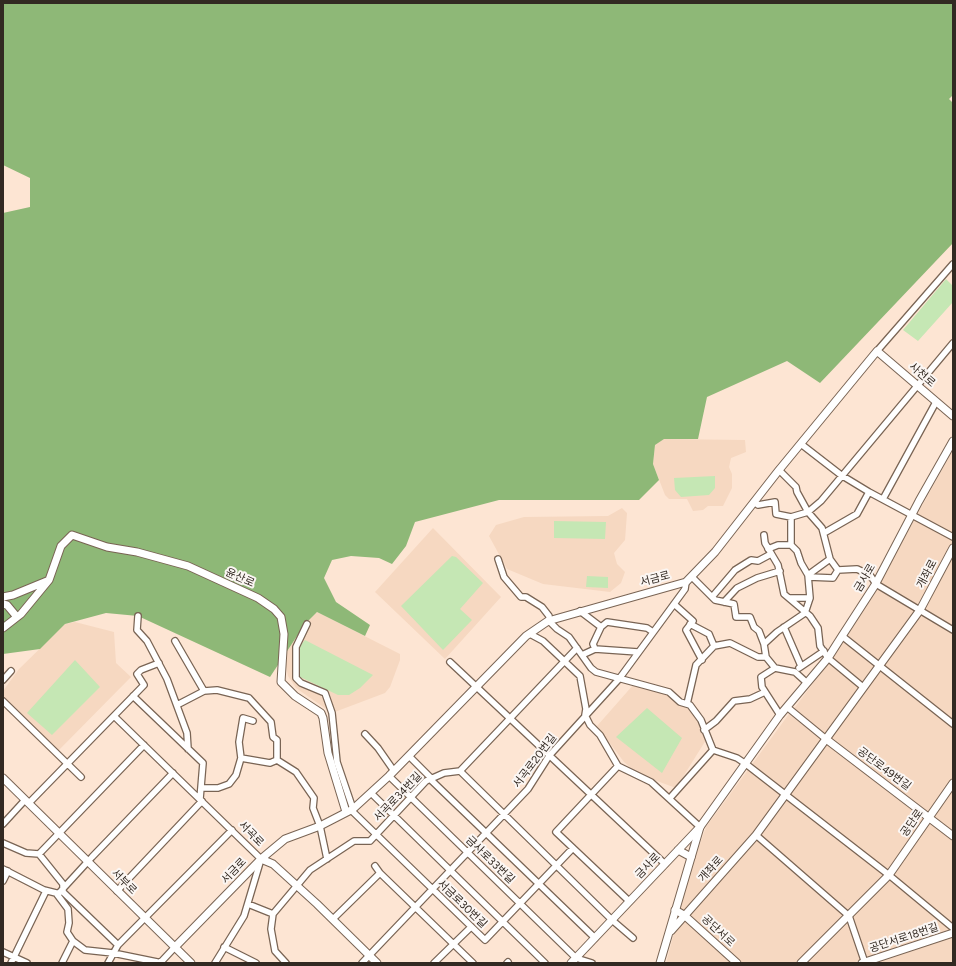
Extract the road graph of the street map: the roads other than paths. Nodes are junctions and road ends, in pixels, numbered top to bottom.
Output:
1 (953, 264) edge
2 (953, 343) edge
3 (877, 351) junction
4 (917, 385) junction
5 (936, 402) junction
6 (953, 416) edge
7 (953, 441) edge
8 (801, 444) junction
9 (779, 470) junction
10 (841, 475) junction
11 (869, 492) junction
12 (883, 499) junction
13 (754, 502) junction
14 (808, 512) junction
15 (912, 514) junction
16 (791, 517) junction
17 (824, 533) junction
18 (764, 535) dead end
19 (953, 536) edge
20 (791, 545) junction
21 (953, 548) edge
22 (770, 552) junction
23 (498, 559) dead end
24 (830, 559) junction
25 (838, 570) junction
26 (780, 571) junction
27 (809, 576) junction
28 (49, 580) junction
29 (689, 580) junction
30 (876, 584) junction
31 (3, 597) edge
32 (712, 597) junction
33 (790, 598) junction
34 (810, 598) junction
35 (724, 602) junction
36 (3, 604) edge
37 (674, 604) junction
38 (920, 610) junction
39 (580, 611) junction
40 (805, 613) junction
41 (138, 616) dead end
42 (17, 617) junction
43 (549, 621) junction
44 (691, 622) junction
45 (307, 624) dead end
46 (601, 627) junction
47 (784, 627) junction
48 (3, 628) edge
49 (953, 630) edge
50 (653, 632) junction
51 (530, 634) junction
52 (842, 636) junction
53 (175, 641) dead end
54 (764, 644) junction
55 (714, 646) junction
56 (577, 648) junction
57 (595, 650) junction
58 (638, 652) junction
59 (826, 654) junction
60 (582, 655) junction
61 (766, 657) junction
62 (565, 659) junction
63 (702, 660) junction
64 (450, 662) dead end
65 (159, 663) junction
66 (801, 666) junction
67 (878, 666) junction
68 (775, 668) junction
69 (11, 671) dead end
70 (795, 672) junction
71 (618, 679) junction
72 (3, 680) edge
73 (806, 682) junction
74 (476, 687) junction
75 (863, 687) junction
76 (204, 691) junction
77 (765, 692) junction
78 (133, 696) junction
79 (3, 701) edge
80 (687, 704) junction
81 (177, 705) junction
82 (787, 707) junction
83 (114, 716) junction
84 (585, 716) junction
85 (780, 716) junction
86 (510, 719) junction
87 (253, 721) dead end
88 (953, 724) edge
89 (704, 730) junction
90 (365, 734) dead end
91 (826, 739) junction
92 (144, 745) junction
93 (188, 750) junction
94 (713, 750) junction
95 (409, 756) junction
96 (549, 756) junction
97 (241, 758) junction
98 (277, 760) junction
99 (67, 763) junction
100 (746, 764) junction
101 (618, 766) junction
102 (460, 771) junction
103 (173, 773) junction
104 (392, 774) junction
105 (80, 777) dead end
106 (3, 778) edge
107 (431, 778) junction
108 (953, 783) edge
109 (202, 788) junction
110 (371, 793) junction
111 (786, 794) junction
112 (591, 795) junction
113 (411, 797) junction
114 (670, 798) junction
115 (201, 800) junction
116 (27, 801) junction
117 (350, 810) junction
118 (504, 814) junction
119 (394, 815) junction
120 (929, 818) junction
121 (3, 824) edge
122 (320, 826) junction
123 (700, 827) junction
124 (232, 830) junction
125 (58, 832) junction
126 (486, 833) junction
127 (376, 834) junction
128 (756, 836) junction
129 (953, 836) edge
130 (3, 843) edge
131 (573, 848) junction
132 (678, 850) junction
133 (468, 852) junction
134 (39, 854) junction
135 (691, 857) junction
136 (260, 859) junction
137 (327, 859) junction
138 (88, 862) junction
139 (665, 864) junction
140 (557, 865) junction
141 (375, 866) dead end
142 (6, 870) edge
143 (450, 870) junction
144 (380, 873) junction
145 (889, 875) junction
146 (3, 882) edge
147 (539, 884) junction
148 (296, 886) junction
149 (63, 888) junction
150 (433, 889) junction
151 (46, 891) junction
152 (117, 891) junction
153 (56, 893) junction
154 (629, 902) junction
155 (520, 903) junction
156 (248, 904) junction
157 (416, 907) junction
158 (675, 910) junction
159 (273, 914) junction
160 (684, 915) junction
161 (849, 916) junction
162 (145, 918) junction
163 (333, 920) junction
164 (612, 920) junction
165 (503, 922) junction
166 (472, 927) junction
167 (953, 928) edge
168 (953, 933) edge
169 (668, 934) junction
170 (595, 938) junction
171 (633, 938) dead end
172 (73, 940) junction
173 (454, 944) junction
174 (118, 945) junction
175 (175, 947) junction
176 (224, 948) junction
177 (3, 952) edge
178 (113, 953) junction
179 (369, 955) junction
180 (14, 957) junction
181 (573, 960) edge
182 (161, 962) edge
183 (283, 962) edge
184 (11, 963) edge
185 (27, 963) edge
186 (62, 963) edge
187 (108, 963) edge
188 (191, 963) edge
189 (215, 963) edge
190 (256, 963) edge
191 (362, 963) edge
192 (377, 963) edge
193 (434, 963) edge
194 (473, 963) edge
195 (545, 963) edge
196 (592, 963) edge
197 (660, 963) edge
198 (737, 963) edge
199 (801, 963) edge
200 (864, 963) edge

1 - 3 street
2 - 4 street
3 - 4 street, 사천로
3 - 8 street
4 - 5 street, 사천로
4 - 10 street
5 - 6 street, 사천로
5 - 12 street
7 - 15 street, 금사로
8 - 9 street
8 - 10 street
9 - 13 street
9 - 14 street
10 - 11 street
10 - 14 street
11 - 12 street
11 - 17 street
12 - 15 street
13 - 16 street
13 - 29 street
14 - 16 street
14 - 17 street
15 - 19 street
15 - 30 street, 금사로
16 - 20 street
17 - 24 street
18 - 22 street
20 - 22 street
20 - 27 street
21 - 38 street, 개좌로
22 - 26 street
22 - 32 street
23 - 43 street
24 - 25 street
24 - 27 street
25 - 27 street
25 - 30 street
26 - 33 street
26 - 35 street
27 - 34 street
28 - 31 street
28 - 42 street
28 - 117 street, 윤산로
29 - 32 street
29 - 37 street, 서곡로20번길
29 - 39 street, 서금로
30 - 38 street
30 - 52 street, 금사로
32 - 35 street
33 - 34 street
33 - 40 street
34 - 40 street
35 - 54 street
36 - 42 street
37 - 44 street
37 - 50 street, 서곡로20번길
38 - 49 street
38 - 67 street, 개좌로
39 - 43 street, 서금로
39 - 46 street
40 - 47 street
40 - 59 street
41 - 65 street
42 - 48 street
43 - 51 street, 서금로
43 - 56 street
44 - 55 street
44 - 63 street
45 - 117 street
46 - 50 street
46 - 57 street
47 - 54 street
47 - 66 street
50 - 58 street, 서곡로20번길
51 - 62 street
51 - 74 street, 서금로
52 - 59 street, 금사로
52 - 67 street
53 - 76 street
54 - 61 street
55 - 61 street
55 - 63 street
56 - 60 street
56 - 62 street
57 - 58 street
57 - 60 street
58 - 71 street, 서곡로20번길
59 - 66 street
59 - 73 street, 금사로
59 - 75 street
60 - 71 street
61 - 68 street
62 - 84 street
62 - 86 street
63 - 80 street
64 - 74 street
65 - 78 street
65 - 81 street
66 - 70 street
67 - 75 street, 개좌로
67 - 88 street
68 - 70 street
68 - 77 street
69 - 72 street
70 - 73 street
71 - 80 street
71 - 84 street, 서곡로20번길
73 - 82 street, 금사로
74 - 86 street
74 - 95 street, 서금로
75 - 91 street, 개좌로
76 - 81 street
76 - 98 street
77 - 85 street
77 - 89 street
78 - 83 street
78 - 93 street
79 - 99 street
80 - 89 street
81 - 93 street
82 - 85 street, 금사로
82 - 91 street
83 - 92 street, 서곡로
83 - 99 street
84 - 96 street, 서곡로20번길
84 - 101 street
85 - 100 street, 금사로
86 - 96 street
86 - 102 street
87 - 97 street
89 - 94 street
90 - 104 street
91 - 111 street, 개좌로
91 - 120 street, 공단로49번길
92 - 103 street, 서곡로
92 - 125 street
93 - 109 street
94 - 100 street
94 - 114 street
95 - 104 street, 서금로
95 - 107 street
96 - 112 street
96 - 118 street, 서곡로20번길
97 - 98 street
97 - 109 street
98 - 122 street
99 - 105 street
99 - 116 street
100 - 111 street
100 - 123 street, 금사로
101 - 112 street
101 - 114 street
102 - 107 street, 서곡로34번길
102 - 118 street
103 - 115 street, 서곡로
103 - 138 street
104 - 110 street, 서금로
104 - 113 street, 금사로33번길
106 - 116 street, 서부로
107 - 113 street, 서곡로34번길
107 - 126 street
108 - 120 street, 공단로
109 - 115 street
110 - 117 street, 서금로
110 - 119 street
111 - 128 street, 개좌로
111 - 145 street
112 - 131 street
112 - 139 street
113 - 119 street, 서곡로34번길
113 - 133 street, 금사로33번길
114 - 123 street
115 - 124 street, 서곡로
115 - 152 street
116 - 121 street
116 - 125 street, 서부로
117 - 122 street, 서금로
117 - 127 street, 서금로30번길
118 - 126 street, 서곡로20번길
118 - 140 street
119 - 127 street, 서곡로34번길
119 - 143 street
120 - 129 street, 공단로49번길
120 - 145 street, 공단로
122 - 136 street, 서금로
122 - 137 street
123 - 132 street, 금사로
123 - 135 street, 금사로
124 - 136 street, 서곡로
124 - 162 street
125 - 134 street
125 - 138 street, 서부로
126 - 133 street, 서곡로20번길
126 - 147 street
127 - 137 street, 서곡로34번길
127 - 150 street, 서금로30번길
128 - 160 street, 개좌로
128 - 161 street
130 - 134 street
131 - 140 street, 서금로30번길
131 - 154 street
132 - 135 street
132 - 139 street, 금사로
133 - 143 street, 서곡로20번길
133 - 155 street, 금사로33번길
134 - 149 street
135 - 158 street, 금사로
136 - 148 street, 서곡로
136 - 156 street
136 - 175 street, 서금로
137 - 148 street, 서곡로34번길
138 - 149 street
138 - 152 street, 서부로
139 - 154 street, 금사로
140 - 147 street, 서금로30번길
140 - 164 street
141 - 144 street
142 - 146 street
142 - 151 street
143 - 150 street, 서곡로20번길
143 - 165 street
144 - 157 street
144 - 163 street
145 - 161 street, 공단로
145 - 167 street
147 - 155 street, 서금로30번길
147 - 170 street
148 - 159 street, 서곡로34번길
148 - 163 street, 서곡로
149 - 153 street
149 - 174 street
150 - 157 street, 서곡로20번길
150 - 166 street, 서금로30번길
151 - 153 street
151 - 180 street
152 - 162 street, 서부로
153 - 172 street
154 - 164 street, 금사로
155 - 165 street, 서금로30번길
155 - 181 street, 금사로33번길
156 - 159 street
156 - 176 street
157 - 173 street
157 - 179 street, 서곡로20번길
158 - 160 street, 공단서로
158 - 169 street, 금사로
159 - 183 street
160 - 169 street, 개좌로
160 - 198 street, 공단서로
161 - 199 street, 공단로
161 - 200 street
162 - 174 street
162 - 175 street, 서부로
163 - 179 street, 서곡로
164 - 170 street, 금사로
164 - 171 street
165 - 166 street, 서금로30번길
165 - 195 street
166 - 173 street
168 - 200 street, 공단서로18번길
169 - 197 street, 개좌로
170 - 181 street, 금사로
172 - 178 street
172 - 186 street
173 - 193 street
173 - 194 street
174 - 178 street
175 - 182 street
175 - 188 street, 서부로
176 - 189 street
176 - 190 street
177 - 180 street
178 - 182 street
178 - 187 street
179 - 191 street, 서곡로20번길
179 - 192 street, 서곡로
180 - 184 street
180 - 185 street
181 - 196 street

